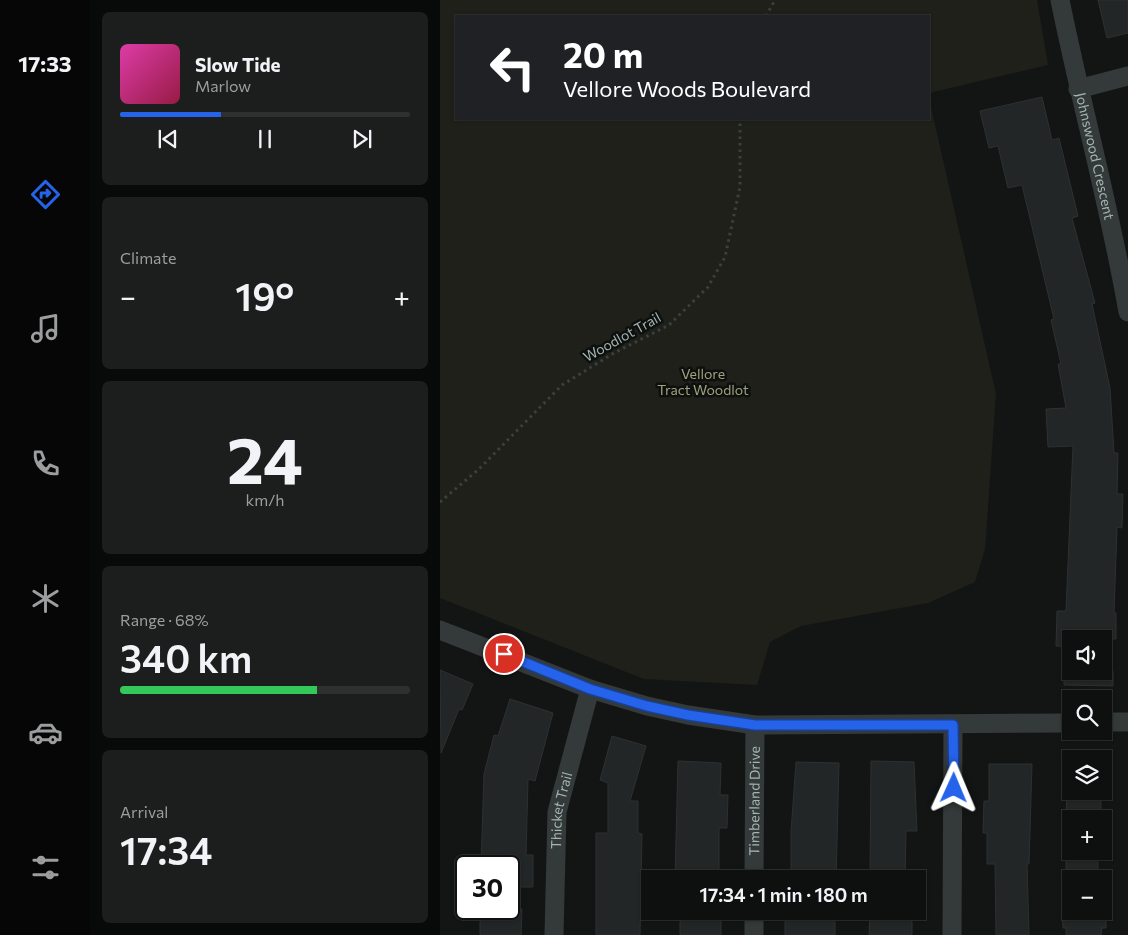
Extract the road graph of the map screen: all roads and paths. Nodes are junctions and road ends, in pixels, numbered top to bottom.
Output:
1 (775, 0) edge
2 (1060, 0) edge
3 (767, 15) edge
4 (1128, 76) edge
5 (1078, 89) junction
6 (740, 120) edge
7 (1125, 276) edge
8 (1128, 312) edge
9 (440, 502) edge
10 (440, 630) edge
11 (590, 689) junction
12 (1062, 722) edge
13 (1112, 722) edge
14 (1128, 722) edge
15 (755, 725) junction
16 (953, 725) junction
17 (754, 870) edge
18 (754, 920) edge
19 (554, 935) edge
20 (754, 935) edge
21 (952, 935) edge

1 - 3 path
2 - 5 street, Johnswood Crescent
4 - 5 street
5 - 7 street, Johnswood Crescent
6 - 9 path, Woodlot Trail
7 - 8 street, Johnswood Crescent
10 - 11 street
11 - 15 street
11 - 19 street, Thicket Trail
12 - 16 street
13 - 14 street
15 - 16 street
15 - 17 street, Timberland Drive
16 - 21 street
18 - 20 street

